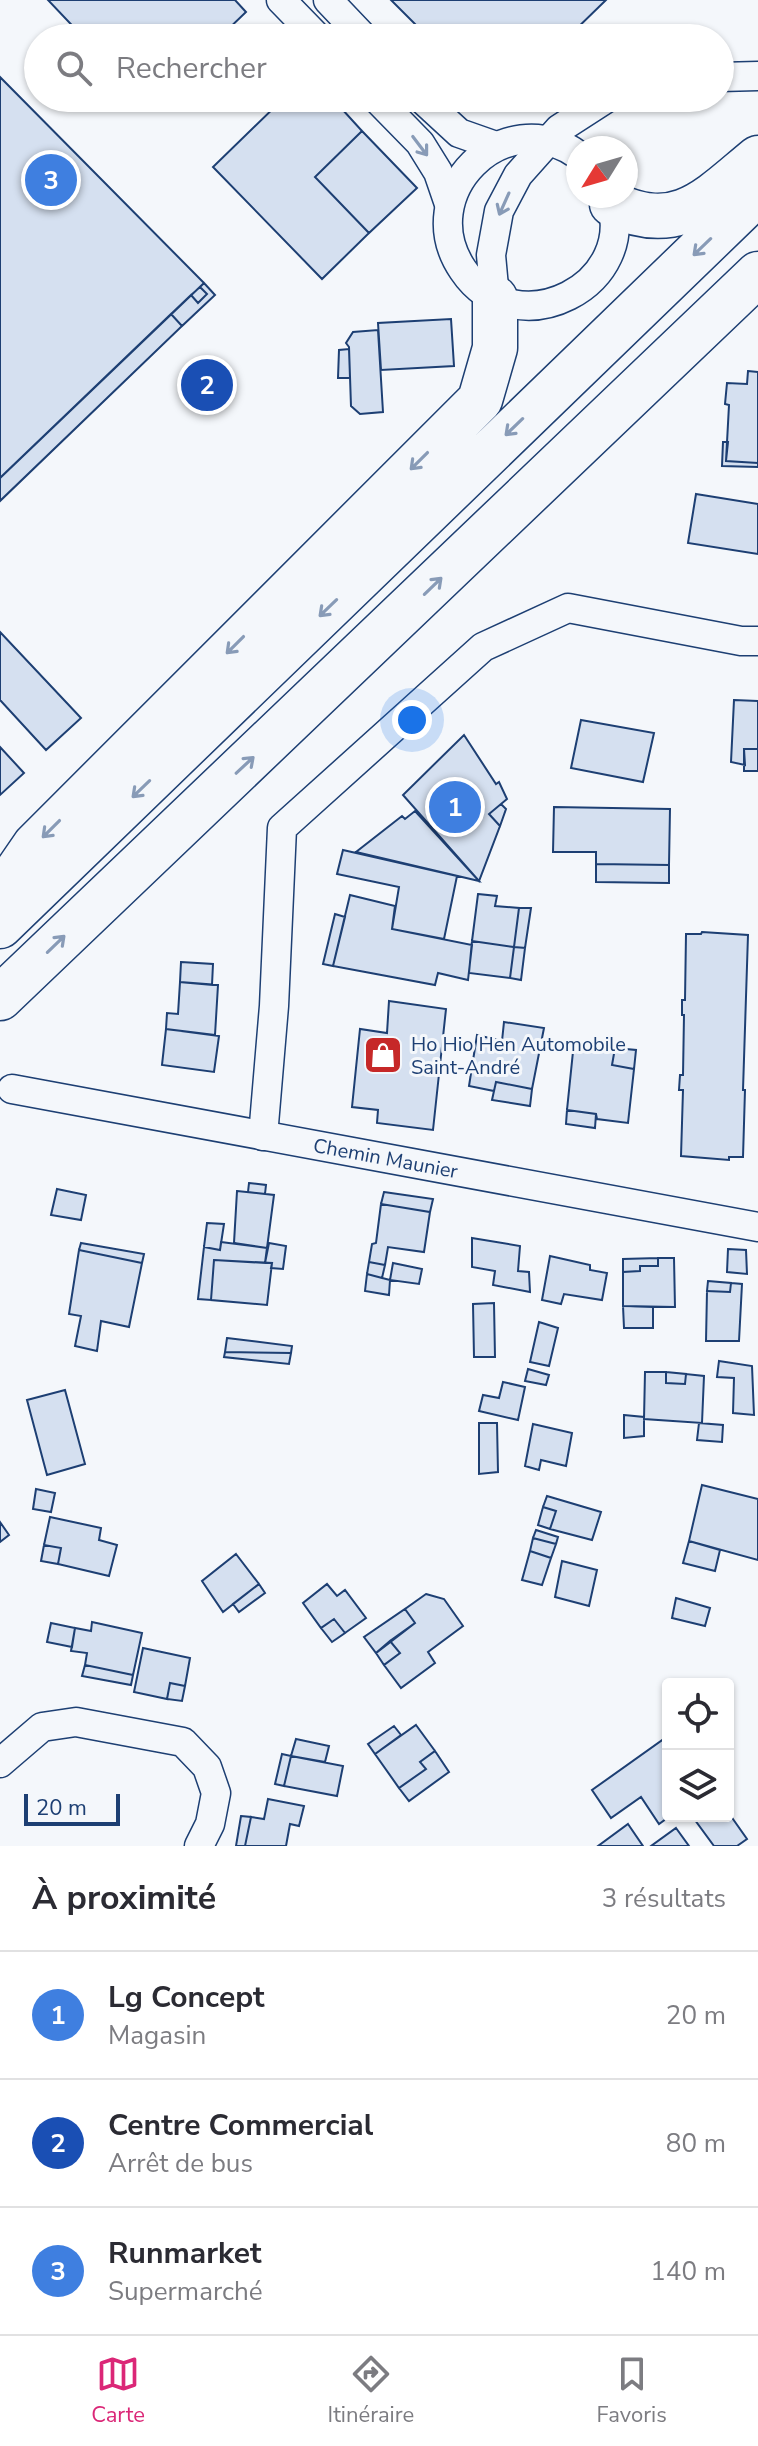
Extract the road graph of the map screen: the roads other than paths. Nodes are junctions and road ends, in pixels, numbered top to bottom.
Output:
1 (281, 0) edge
2 (328, 0) edge
3 (304, 24) edge
4 (351, 24) edge
5 (758, 76) edge
6 (734, 77) edge
7 (390, 112) edge
8 (436, 112) edge
9 (585, 112) edge
10 (548, 141) junction
11 (496, 146) junction
12 (566, 148) edge
13 (758, 158) edge
14 (758, 193) edge
15 (449, 204) junction
16 (611, 208) edge
17 (623, 208) edge
18 (758, 274) edge
19 (495, 298) junction
20 (758, 300) edge
21 (516, 505) junction
22 (758, 641) edge
23 (0, 896) edge
24 (0, 926) edge
25 (0, 998) edge
26 (12, 1089) dead end
27 (263, 1136) junction
28 (758, 1227) edge
29 (0, 1763) edge
30 (199, 1846) edge

1 - 3 street
2 - 4 street
5 - 6 street
7 -> 15 street
8 - 11 street
9 - 10 street
10 - 11 street
10 - 12 street
10 -> 19 street
11 - 15 street
13 - 17 highway
14 -> 24 highway
15 - 19 street
16 - 19 street
18 - 21 highway
19 -> 23 highway
20 - 21 highway
25 -> 21 highway
22 - 27 street
26 - 27 street, Chemin Maunier
27 - 28 street, Chemin Maunier
29 - 30 street

